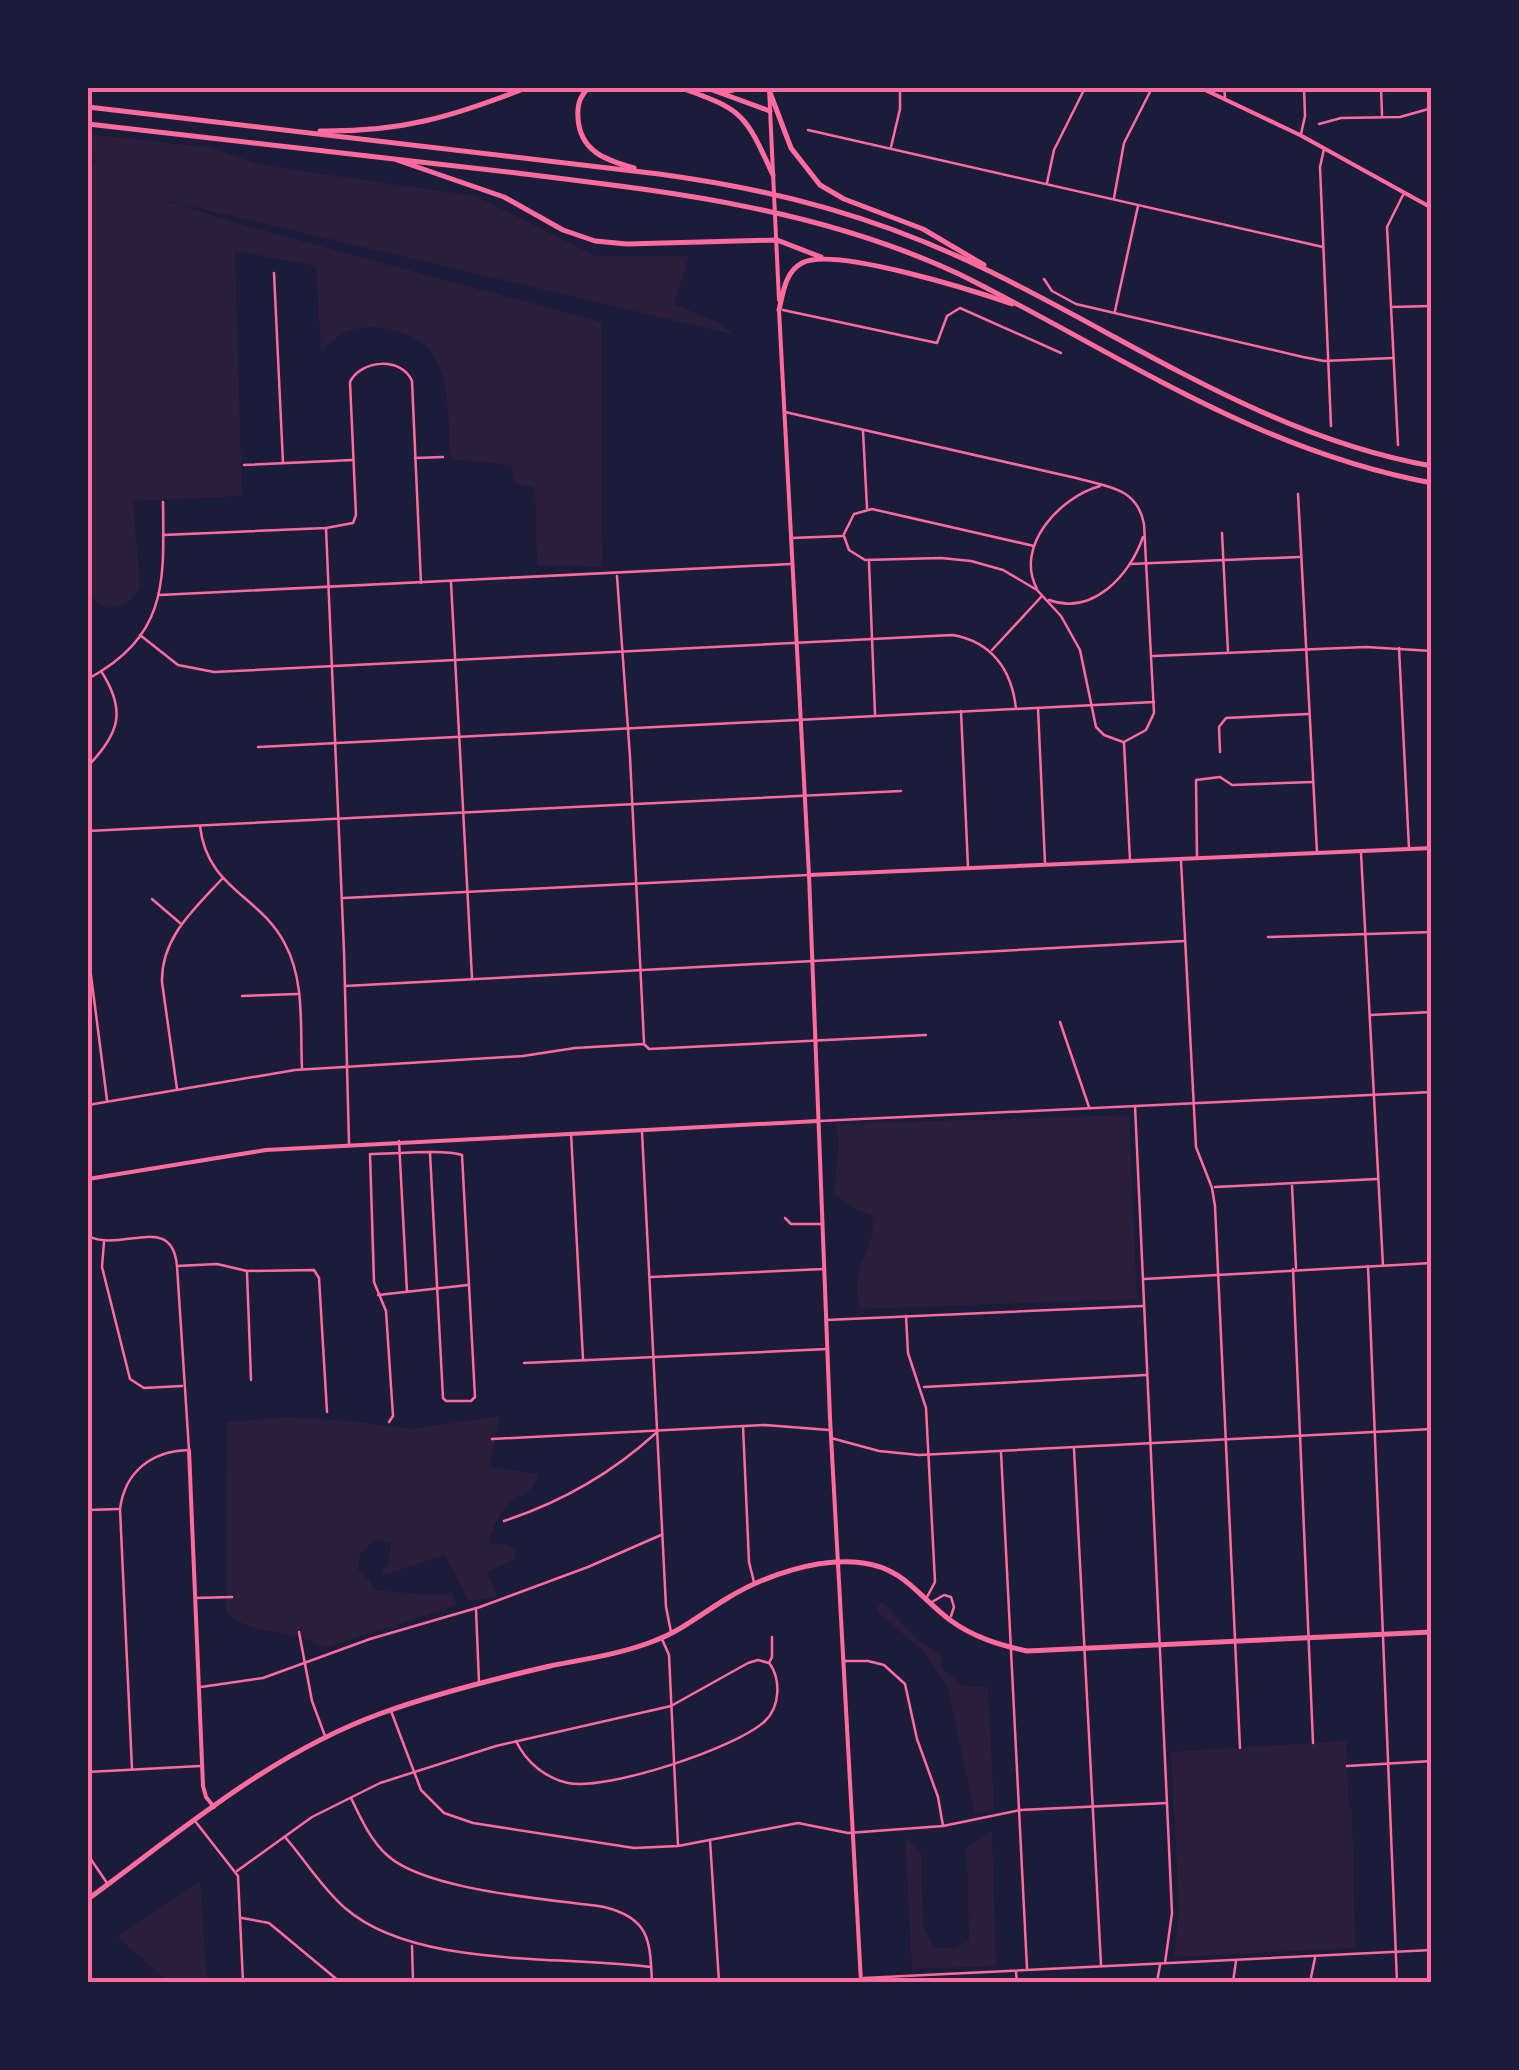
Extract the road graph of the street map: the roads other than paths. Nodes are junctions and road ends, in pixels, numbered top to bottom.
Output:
1 (526, 88) edge
2 (588, 88) edge
3 (681, 88) edge
4 (706, 88) edge
5 (741, 88) edge
6 (900, 88) edge
7 (1085, 88) edge
8 (1152, 88) edge
9 (1201, 88) edge
10 (1224, 88) edge
11 (1304, 88) edge
12 (1381, 88) edge
13 (769, 89) edge
14 (722, 92) junction
15 (1225, 99) junction
16 (89, 108) edge
17 (1432, 108) edge
18 (770, 111) junction
19 (1382, 116) junction
20 (88, 124) edge
21 (1319, 124) dead end
22 (808, 130) dead end
23 (296, 131) junction
24 (1300, 135) junction
25 (890, 148) junction
26 (1324, 149) junction
27 (390, 156) junction
28 (652, 174) junction
29 (773, 175) junction
30 (1047, 184) junction
31 (1405, 192) junction
32 (1114, 200) junction
33 (1138, 205) junction
34 (1432, 208) edge
35 (776, 237) junction
36 (1323, 247) junction
37 (821, 256) junction
38 (274, 273) dead end
39 (1044, 279) dead end
40 (1021, 287) junction
41 (1432, 306) edge
42 (1391, 307) junction
43 (779, 310) junction
44 (1030, 310) junction
45 (1115, 312) junction
46 (1061, 353) dead end
47 (1393, 358) junction
48 (1328, 360) junction
49 (784, 412) junction
50 (1331, 426) dead end
51 (863, 430) junction
52 (1398, 445) dead end
53 (416, 458) junction
54 (443, 458) dead end
55 (354, 460) junction
56 (284, 463) junction
57 (244, 465) dead end
58 (1432, 466) edge
59 (1432, 483) edge
60 (1105, 486) junction
61 (1298, 494) dead end
62 (162, 502) dead end
63 (867, 509) junction
64 (326, 528) junction
65 (1145, 533) junction
66 (1222, 533) dead end
67 (163, 535) junction
68 (844, 536) junction
69 (790, 538) junction
70 (1034, 546) junction
71 (1301, 557) junction
72 (1224, 560) junction
73 (869, 561) junction
74 (1146, 563) junction
75 (791, 564) junction
76 (1130, 564) junction
77 (617, 574) junction
78 (451, 582) junction
79 (421, 583) junction
80 (328, 589) junction
81 (1037, 590) junction
82 (160, 594) junction
83 (1042, 596) junction
84 (1048, 600) junction
85 (140, 635) junction
86 (872, 637) junction
87 (795, 641) junction
88 (1399, 648) junction
89 (624, 650) junction
90 (1307, 650) junction
91 (1432, 650) edge
92 (990, 652) junction
93 (1228, 653) junction
94 (1152, 656) junction
95 (456, 659) junction
96 (332, 666) junction
97 (101, 671) junction
98 (88, 679) edge
99 (1154, 702) junction
100 (1092, 706) junction
101 (1016, 708) junction
102 (1038, 708) junction
103 (961, 711) junction
104 (1310, 714) junction
105 (875, 716) junction
106 (799, 719) junction
107 (628, 728) junction
108 (459, 736) junction
109 (1124, 742) junction
110 (335, 743) junction
111 (258, 747) dead end
112 (1220, 752) dead end
113 (88, 766) edge
114 (1314, 782) junction
115 (901, 791) dead end
116 (804, 796) junction
117 (632, 805) junction
118 (462, 813) junction
119 (339, 820) junction
120 (200, 826) junction
121 (88, 831) edge
122 (1432, 848) edge
123 (1409, 849) junction
124 (1361, 851) junction
125 (1317, 853) junction
126 (1197, 858) junction
127 (1182, 859) junction
128 (1130, 861) junction
129 (1045, 865) junction
130 (968, 868) junction
131 (809, 875) junction
132 (222, 880) junction
133 (635, 884) junction
134 (467, 892) junction
135 (152, 898) dead end
136 (342, 898) junction
137 (181, 924) junction
138 (1432, 932) edge
139 (1365, 935) junction
140 (1268, 938) dead end
141 (1185, 941) junction
142 (88, 952) edge
143 (810, 962) junction
144 (640, 970) junction
145 (472, 979) junction
146 (345, 986) junction
147 (298, 994) junction
148 (242, 996) dead end
149 (1432, 1012) edge
150 (1370, 1015) junction
151 (1060, 1022) dead end
152 (926, 1036) dead end
153 (814, 1041) junction
154 (644, 1044) junction
155 (347, 1065) junction
156 (302, 1069) junction
157 (178, 1090) junction
158 (1432, 1092) edge
159 (1374, 1095) junction
160 (108, 1102) junction
161 (1194, 1104) junction
162 (88, 1105) edge
163 (1135, 1106) junction
164 (1089, 1108) junction
165 (818, 1121) junction
166 (642, 1131) junction
167 (570, 1134) junction
168 (399, 1141) junction
169 (349, 1144) junction
170 (430, 1152) junction
171 (399, 1155) junction
172 (88, 1179) edge
173 (1378, 1179) junction
174 (1292, 1184) junction
175 (1212, 1188) junction
176 (785, 1218) dead end
177 (822, 1224) junction
178 (88, 1236) edge
179 (104, 1242) junction
180 (1432, 1263) edge
181 (177, 1266) junction
182 (1368, 1266) junction
183 (1382, 1266) junction
184 (824, 1269) junction
185 (1295, 1269) junction
186 (247, 1271) junction
187 (1218, 1276) junction
188 (649, 1277) junction
189 (1143, 1280) junction
190 (470, 1285) junction
191 (438, 1288) junction
192 (407, 1292) junction
193 (378, 1296) junction
194 (1144, 1306) junction
195 (906, 1316) junction
196 (825, 1320) junction
197 (827, 1349) junction
198 (653, 1357) junction
199 (583, 1360) junction
200 (524, 1364) dead end
201 (1147, 1375) junction
202 (251, 1380) dead end
203 (184, 1386) junction
204 (922, 1388) junction
205 (326, 1412) dead end
206 (389, 1422) dead end
207 (743, 1426) junction
208 (1432, 1429) edge
209 (658, 1432) junction
210 (1375, 1432) junction
211 (831, 1434) junction
212 (1301, 1435) junction
213 (492, 1439) dead end
214 (1226, 1439) junction
215 (1151, 1446) junction
216 (1074, 1449) junction
217 (189, 1450) junction
218 (1001, 1452) junction
219 (928, 1455) junction
220 (120, 1509) junction
221 (88, 1510) edge
222 (504, 1521) dead end
223 (663, 1535) junction
224 (839, 1563) junction
225 (755, 1584) junction
226 (232, 1597) dead end
227 (196, 1598) junction
228 (929, 1600) junction
229 (476, 1608) junction
230 (949, 1619) junction
231 (298, 1632) dead end
232 (1432, 1632) edge
233 (671, 1634) junction
234 (1384, 1634) junction
235 (772, 1637) dead end
236 (662, 1638) junction
237 (1309, 1638) junction
238 (1234, 1642) junction
239 (1160, 1646) junction
240 (1012, 1648) junction
241 (1084, 1650) junction
242 (844, 1661) junction
243 (303, 1662) junction
244 (769, 1663) junction
245 (480, 1683) junction
246 (199, 1687) junction
247 (671, 1706) junction
248 (391, 1710) junction
249 (324, 1736) junction
250 (516, 1741) junction
251 (1313, 1743) dead end
252 (1240, 1748) dead end
253 (1432, 1761) edge
254 (674, 1764) junction
255 (1390, 1764) junction
256 (202, 1766) junction
257 (1347, 1766) dead end
258 (132, 1770) junction
259 (413, 1771) junction
260 (88, 1772) edge
261 (350, 1797) junction
262 (1167, 1803) junction
263 (214, 1807) junction
264 (1092, 1807) junction
265 (1020, 1810) junction
266 (196, 1822) junction
267 (943, 1826) junction
268 (853, 1832) junction
269 (284, 1836) junction
270 (710, 1840) junction
271 (678, 1846) junction
272 (88, 1855) edge
273 (236, 1870) junction
274 (108, 1884) junction
275 (88, 1899) edge
276 (240, 1918) junction
277 (412, 1944) junction
278 (1432, 1950) edge
279 (1397, 1951) junction
280 (1316, 1956) junction
281 (1236, 1960) junction
282 (1163, 1963) junction
283 (651, 1967) junction
284 (1101, 1967) junction
285 (1016, 1970) junction
286 (1028, 1970) junction
287 (942, 1975) junction
288 (861, 1980) edge
289 (243, 1982) edge
290 (340, 1982) edge
291 (412, 1982) edge
292 (652, 1982) edge
293 (719, 1982) edge
294 (942, 1982) edge
295 (1017, 1982) edge
296 (1158, 1982) edge
297 (1232, 1982) edge
298 (1310, 1982) edge
299 (1397, 1982) edge

1 - 23 main road
2 - 28 main road
3 - 29 main road
4 - 14 main road
5 - 14 main road
6 - 25 street
7 - 30 street
8 - 32 street
9 - 15 main road
10 - 15 street
11 - 24 street
12 - 19 street
13 - 18 main road
13 - 40 main road
14 - 18 main road
15 - 24 main road
16 - 23 main road
17 - 19 street
18 - 29 main road
19 - 21 street
20 - 27 main road
22 - 25 street
23 - 28 main road
24 - 26 main road
25 - 30 street
26 - 31 main road
26 - 36 street
27 - 35 main road
27 - 44 main road
28 - 40 main road
29 - 35 main road
30 - 32 street
31 - 34 main road
31 - 42 street
32 - 33 street
33 - 36 street
33 - 45 street
35 - 37 main road
35 - 43 main road
36 - 48 street
37 - 43 main road
37 - 44 main road
38 - 56 street
39 - 45 street
40 - 58 main road
41 - 42 street
42 - 47 street
43 - 46 street
43 - 49 main road
44 - 59 main road
45 - 48 street
47 - 48 street
47 - 52 street
48 - 50 street
49 - 51 street
49 - 69 main road
51 - 60 street
51 - 63 street
53 - 54 street
53 - 55 street
53 - 79 street
55 - 56 street
55 - 64 street
56 - 57 street
60 - 65 street
60 - 70 street
61 - 71 street
62 - 67 street
63 - 68 street
63 - 70 street
64 - 67 street
64 - 80 street
65 - 74 street
65 - 76 street
66 - 72 street
67 - 82 street
68 - 69 street
68 - 73 street
69 - 75 main road
70 - 81 street
71 - 72 street
71 - 90 street
72 - 74 street
72 - 93 street
73 - 81 street
73 - 86 street
74 - 76 street
74 - 94 street
75 - 77 street
75 - 87 main road
76 - 84 street
77 - 78 street
77 - 89 street
78 - 79 street
78 - 95 street
79 - 80 street
80 - 82 street
80 - 96 street
81 - 83 street
82 - 85 street
83 - 84 street
83 - 92 street
84 - 100 street
85 - 96 street
85 - 97 street
86 - 87 street
86 - 92 street
86 - 105 street
87 - 89 street
87 - 106 main road
88 - 90 street
88 - 91 street
88 - 123 street
89 - 95 street
89 - 107 street
90 - 93 street
90 - 104 street
92 - 101 street
93 - 94 street
94 - 99 street
95 - 96 street
95 - 108 street
96 - 110 street
97 - 98 street
97 - 113 street
99 - 100 street
99 - 109 street
100 - 102 street
100 - 109 street
101 - 102 street
101 - 103 street
102 - 129 street
103 - 105 street
103 - 130 street
104 - 112 street
104 - 114 street
105 - 106 street
106 - 107 street
106 - 116 main road
107 - 108 street
107 - 117 street
108 - 110 street
108 - 118 street
109 - 128 street
110 - 111 street
110 - 119 street
114 - 125 street
114 - 126 street
115 - 116 street
116 - 117 street
116 - 131 main road
117 - 118 street
117 - 133 street
118 - 119 street
118 - 134 street
119 - 120 street
119 - 136 street
120 - 121 street
120 - 132 street
122 - 123 main road
123 - 124 main road
124 - 125 main road
124 - 139 street
125 - 126 main road
126 - 127 main road
127 - 128 main road
127 - 141 street
128 - 129 main road
129 - 130 main road
130 - 131 main road
131 - 133 street
131 - 143 main road
132 - 137 street
132 - 147 street
133 - 134 street
133 - 144 street
134 - 136 street
134 - 145 street
135 - 137 street
136 - 146 street
137 - 157 street
138 - 139 street
139 - 140 street
139 - 150 street
141 - 143 street
141 - 161 street
142 - 160 street
143 - 144 street
143 - 153 main road
144 - 145 street
144 - 154 street
145 - 146 street
146 - 155 street
147 - 148 street
147 - 156 street
149 - 150 street
150 - 159 street
151 - 164 street
152 - 153 street
153 - 154 street
153 - 165 main road
154 - 155 street
155 - 156 street
155 - 169 street
156 - 157 street
157 - 160 street
158 - 159 street
159 - 161 street
159 - 173 street
160 - 162 street
161 - 163 street
161 - 175 street
163 - 164 street
163 - 189 street
164 - 165 street
165 - 166 main road
165 - 177 main road
166 - 167 main road
166 - 188 street
167 - 168 main road
167 - 199 street
168 - 169 main road
168 - 171 street
169 - 172 main road
170 - 171 street
170 - 190 street
170 - 191 street
171 - 192 street
171 - 193 street
173 - 174 street
173 - 183 street
174 - 175 street
174 - 185 street
175 - 187 street
176 - 177 street
177 - 184 main road
178 - 179 street
179 - 181 street
179 - 203 street
180 - 183 street
181 - 186 street
181 - 203 street
182 - 183 street
182 - 185 street
182 - 210 street
184 - 188 street
184 - 196 main road
185 - 187 street
185 - 212 street
186 - 202 street
186 - 205 street
187 - 189 street
187 - 214 street
188 - 198 street
189 - 194 street
190 - 191 street
190 - 191 street
191 - 192 street
192 - 193 street
193 - 206 street
194 - 195 street
194 - 201 street
195 - 196 street
195 - 204 street
196 - 197 main road
197 - 198 street
197 - 211 main road
198 - 199 street
198 - 209 street
199 - 200 street
201 - 204 street
201 - 215 street
203 - 217 street
204 - 219 street
207 - 209 street
207 - 211 street
207 - 225 street
208 - 210 street
209 - 213 street
209 - 222 street
209 - 223 street
210 - 212 street
210 - 234 street
211 - 219 street
211 - 224 main road
212 - 214 street
212 - 237 street
214 - 215 street
214 - 238 street
215 - 216 street
215 - 239 street
216 - 218 street
216 - 241 street
217 - 220 street
217 - 227 main road
218 - 219 street
218 - 240 street
219 - 228 street
220 - 221 street
220 - 258 street
223 - 229 street
223 - 233 street
224 - 225 main road
224 - 228 main road
224 - 242 main road
225 - 233 main road
226 - 227 street
227 - 246 main road
228 - 230 main road
228 - 230 street
229 - 243 street
229 - 245 street
230 - 240 main road
231 - 243 street
232 - 234 main road
233 - 236 main road
234 - 237 main road
234 - 255 street
235 - 244 street
236 - 245 main road
236 - 247 street
237 - 238 main road
237 - 251 street
238 - 239 main road
238 - 252 street
239 - 241 main road
239 - 262 street
240 - 241 main road
240 - 265 street
241 - 264 street
242 - 267 street
242 - 268 main road
243 - 246 street
243 - 249 street
244 - 247 street
244 - 254 street
245 - 248 main road
246 - 256 main road
247 - 250 street
247 - 254 street
248 - 249 main road
248 - 259 street
249 - 263 main road
250 - 254 street
250 - 259 street
253 - 255 street
254 - 271 street
255 - 257 street
255 - 279 street
256 - 258 street
256 - 263 main road
258 - 260 street
259 - 261 street
259 - 271 street
261 - 269 street
261 - 283 street
262 - 264 street
262 - 282 street
263 - 266 main road
264 - 265 street
264 - 284 street
265 - 267 street
265 - 286 street
266 - 273 street
266 - 274 main road
267 - 268 street
268 - 270 street
268 - 288 main road
269 - 273 street
269 - 277 street
270 - 271 street
270 - 293 street
272 - 274 street
273 - 276 street
274 - 275 main road
276 - 289 street
276 - 290 street
277 - 283 street
277 - 291 street
278 - 279 street
279 - 280 street
279 - 299 street
280 - 281 street
280 - 298 street
281 - 282 street
281 - 297 street
282 - 284 street
282 - 296 street
283 - 292 street
284 - 286 street
285 - 286 street
285 - 287 street
285 - 295 street
287 - 288 street
287 - 294 street

